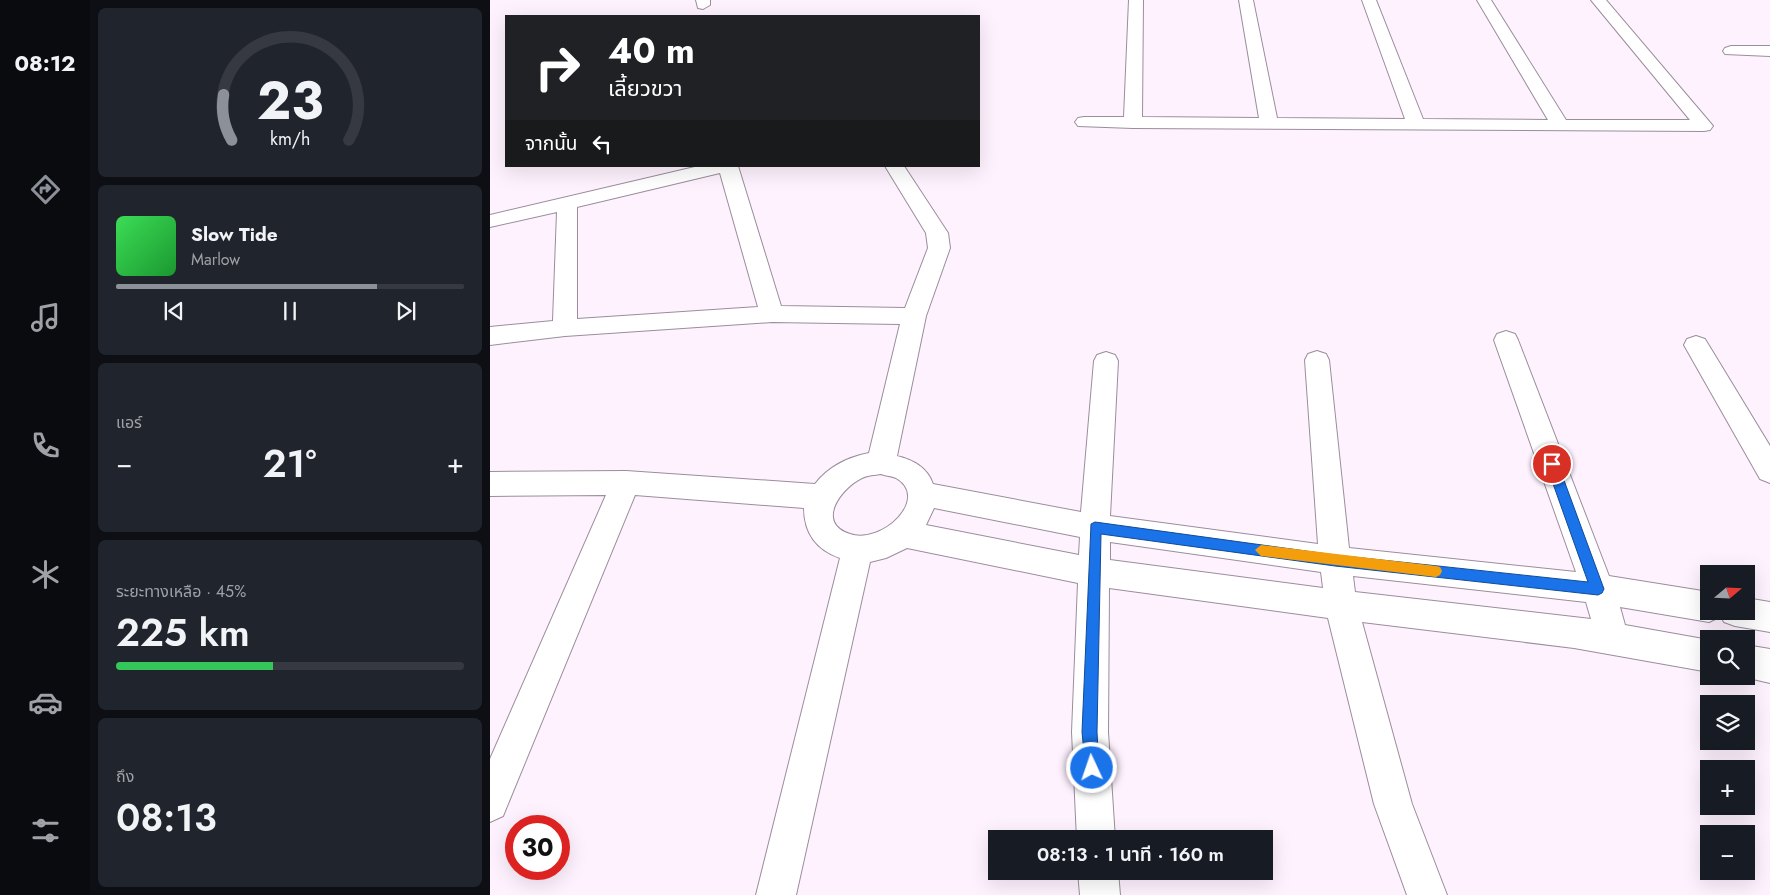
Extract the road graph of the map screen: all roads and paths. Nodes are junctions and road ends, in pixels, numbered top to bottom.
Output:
1 (1136, 0) edge
2 (1246, 0) edge
3 (1370, 0) edge
4 (1484, 0) edge
5 (1598, 0) edge
6 (1731, 51) dead end
7 (1770, 51) edge
8 (1084, 122) dead end
9 (1133, 123) junction
10 (1269, 123) junction
11 (1416, 124) junction
12 (1560, 125) junction
13 (722, 167) edge
14 (726, 167) edge
15 (895, 167) edge
16 (567, 203) junction
17 (490, 221) edge
18 (772, 314) junction
19 (914, 316) junction
20 (565, 328) junction
21 (490, 336) edge
22 (1506, 340) dead end
23 (1696, 345) dead end
24 (1317, 360) dead end
25 (1106, 361) dead end
26 (881, 462) junction
27 (1770, 472) edge
28 (626, 483) junction
29 (490, 484) edge
30 (923, 494) junction
31 (822, 497) junction
32 (1095, 528) junction
33 (903, 534) junction
34 (857, 550) junction
35 (1335, 560) junction
36 (1095, 572) junction
37 (1598, 589) junction
38 (1342, 605) junction
39 (1700, 606) edge
40 (1755, 614) edge
41 (1770, 617) edge
42 (1613, 639) junction
43 (1700, 654) edge
44 (1755, 664) edge
45 (1770, 666) edge
46 (490, 803) edge
47 (1095, 830) edge
48 (1099, 880) edge
49 (776, 895) edge
50 (1100, 895) edge
51 (1427, 895) edge

1 - 9 street
2 - 10 street
3 - 11 street
4 - 12 street
5 - 12 street
6 - 7 street
8 - 9 street
9 - 10 street
10 - 11 street
11 - 12 street
13 - 16 street
14 - 18 street
15 - 19 street
16 - 17 street
16 - 20 street
18 - 19 street
18 - 20 street
19 - 26 street
20 - 21 street
22 - 37 street
23 - 27 street
24 - 35 street
25 - 32 street
26 - 30 street
26 - 31 street
28 - 29 street
28 - 31 street
28 - 46 street
30 - 32 street
30 - 33 street
31 - 34 street
32 - 35 street
32 - 36 street
33 - 34 street
33 - 36 street
34 - 49 street
35 - 37 street
35 - 38 street
36 - 38 street
36 - 47 street
37 - 39 street
37 - 42 street
38 - 42 street
38 - 51 street
40 - 41 street
42 - 43 street
44 - 45 street
48 - 50 street

